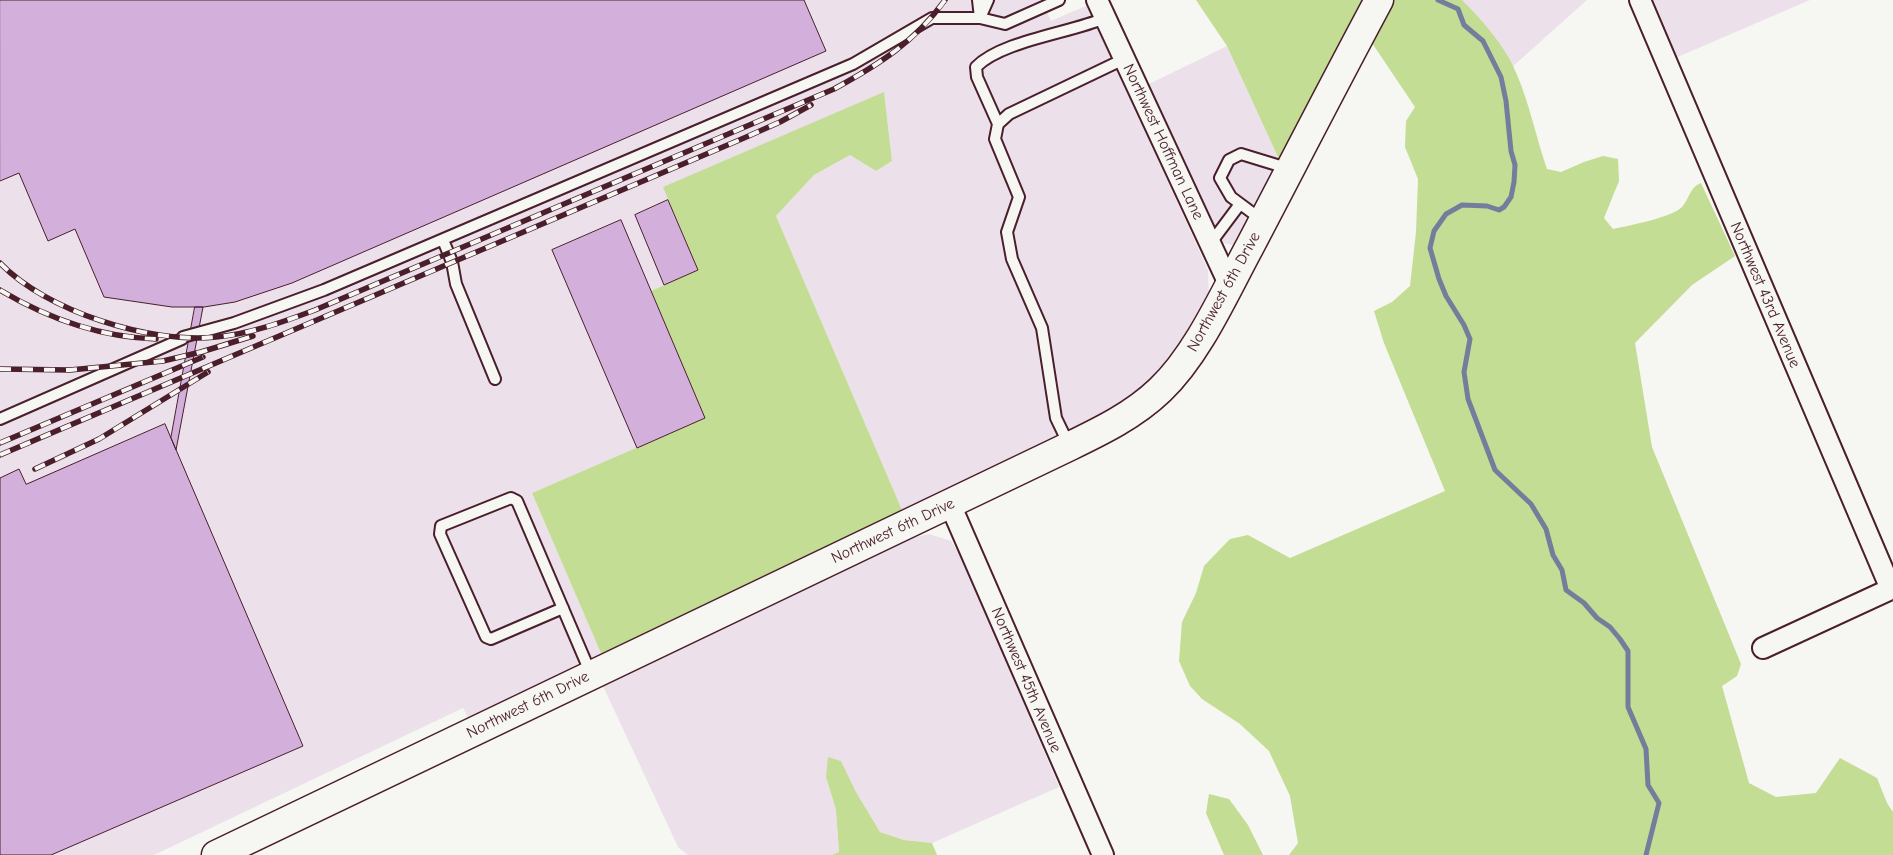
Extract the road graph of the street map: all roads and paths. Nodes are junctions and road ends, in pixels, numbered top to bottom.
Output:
1 (978, 0) edge
2 (988, 0) edge
3 (1059, 0) edge
4 (1379, 0) edge
5 (1640, 0) edge
6 (1101, 9) edge
7 (980, 18) junction
8 (1124, 59) junction
9 (998, 124) junction
10 (1291, 169) junction
11 (1240, 204) junction
12 (1263, 221) junction
13 (443, 240) junction
14 (1210, 244) junction
15 (1229, 284) junction
16 (495, 379) dead end
17 (0, 419) edge
18 (1070, 446) junction
19 (950, 504) junction
20 (1892, 588) edge
21 (563, 608) junction
22 (1762, 648) dead end
23 (592, 675) junction
24 (216, 855) edge
25 (1103, 855) edge

1 - 7 lane
2 - 7 lane
3 - 7 lane
4 - 10 main road, Northwest 6th Drive
5 - 20 street, Northwest 43rd Avenue
6 - 8 street, Northwest Hoffman Lane
6 - 9 lane
7 - 13 lane
8 - 9 lane
8 - 14 street, Northwest Hoffman Lane
9 - 18 lane
10 - 11 lane
10 - 12 main road, Northwest 6th Drive
11 - 12 lane
11 - 14 lane
12 - 15 main road, Northwest 6th Drive
13 - 16 lane
13 - 17 lane
14 - 15 street, Northwest Hoffman Lane
15 - 18 main road, Northwest 6th Drive
18 - 19 main road, Northwest 6th Drive
19 - 23 main road, Northwest 6th Drive
19 - 25 street, Northwest 45th Avenue
20 - 22 street
21 - 21 lane
21 - 23 lane
23 - 24 main road, Northwest 6th Drive

